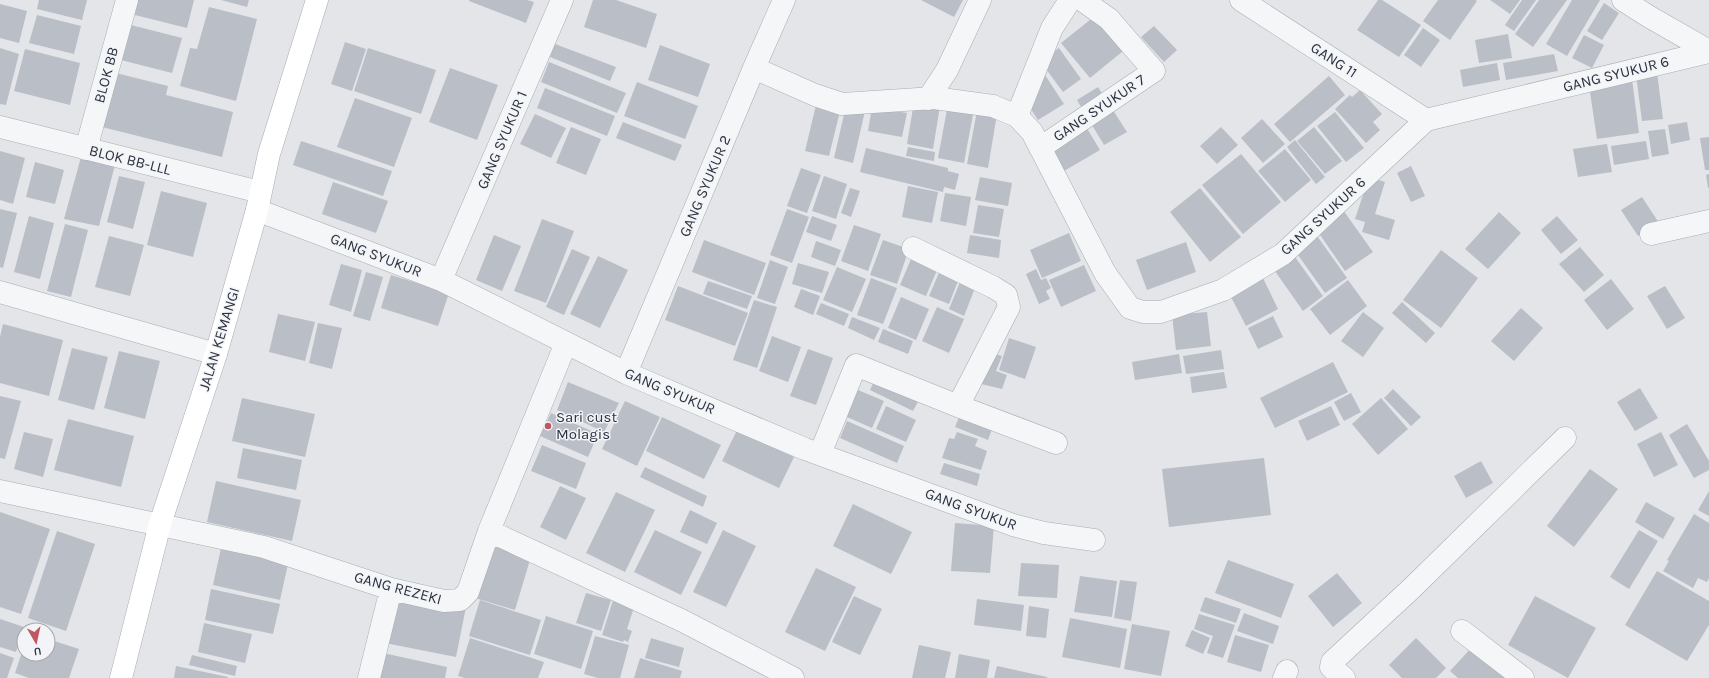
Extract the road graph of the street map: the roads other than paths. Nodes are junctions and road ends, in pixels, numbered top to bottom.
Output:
1 (127, 0) edge
2 (317, 0) edge
3 (562, 0) edge
4 (784, 0) edge
5 (980, 0) edge
6 (1070, 0) edge
7 (1082, 0) edge
8 (1241, 0) edge
9 (1624, 0) edge
10 (1709, 52) edge
11 (754, 68) junction
12 (928, 99) junction
13 (1017, 116) junction
14 (1426, 120) junction
15 (0, 127) edge
16 (1040, 148) junction
17 (86, 149) junction
18 (258, 201) junction
19 (1709, 221) edge
20 (1651, 234) dead end
21 (913, 248) dead end
22 (442, 280) junction
23 (0, 292) edge
24 (566, 343) junction
25 (216, 354) junction
26 (626, 373) junction
27 (958, 406) junction
28 (1565, 438) dead end
29 (1056, 442) dead end
30 (820, 454) junction
31 (0, 491) edge
32 (160, 524) junction
33 (489, 531) junction
34 (1094, 540) dead end
35 (391, 589) junction
36 (1462, 631) dead end
37 (121, 678) edge
38 (369, 678) edge
39 (793, 678) edge
40 (1344, 678) edge
41 (1523, 678) edge

1 - 17 street, BLOK BB
2 - 18 street, JALAN KEMANGI
3 - 22 street, GANG SYUKUR 1
4 - 11 street, GANG SYUKUR 2
5 - 12 street
6 - 13 street
7 - 16 street, GANG SYUKUR 7
8 - 14 street, GANG 11
9 - 10 street
10 - 14 street, GANG SYUKUR 6
11 - 12 street, GANG SYUKUR 6
11 - 26 street, GANG SYUKUR 2
12 - 13 street, GANG SYUKUR 6
13 - 16 street, GANG SYUKUR 6
14 - 16 street, GANG SYUKUR 6
15 - 17 street, BLOK BB-LLL
17 - 18 street, BLOK BB-LLL
18 - 22 street, GANG SYUKUR
18 - 25 street, JALAN KEMANGI
19 - 20 street
21 - 27 street
22 - 24 street, GANG SYUKUR
23 - 25 street
24 - 26 street, GANG SYUKUR
24 - 33 street, GANG REZEKI
25 - 32 street, JALAN KEMANGI
26 - 30 street, GANG SYUKUR
27 - 29 street
27 - 30 street
28 - 40 street
30 - 34 street, GANG SYUKUR
31 - 32 street, GANG REZEKI
32 - 35 street, GANG REZEKI
32 - 37 street, JALAN KEMANGI
33 - 35 street, GANG REZEKI
33 - 39 street
35 - 38 street
36 - 41 street

